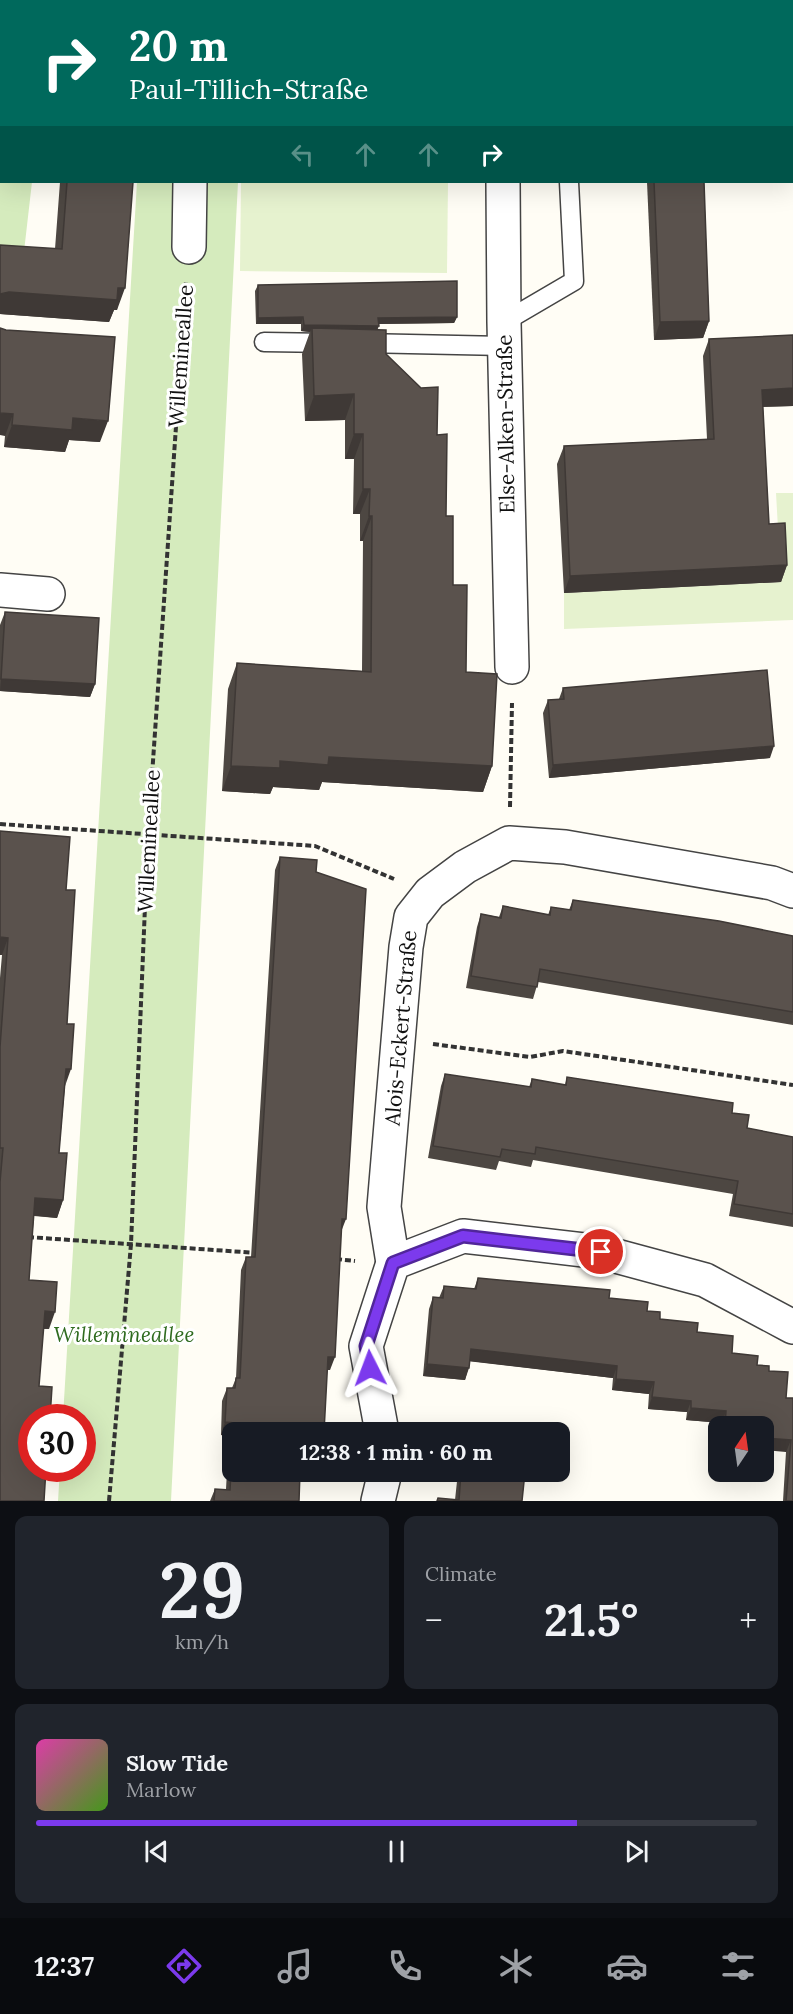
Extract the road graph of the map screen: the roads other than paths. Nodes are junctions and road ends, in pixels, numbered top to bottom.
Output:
1 (190, 183) edge
2 (503, 183) edge
3 (570, 183) edge
4 (189, 247) road end
5 (504, 334) junction
6 (264, 342) dead end
7 (0, 590) edge
8 (48, 594) dead end
9 (512, 667) road end
10 (793, 891) edge
11 (393, 1263) junction
12 (793, 1327) edge
13 (380, 1422) edge
14 (383, 1482) edge
15 (378, 1501) edge

1 - 4 street
2 - 5 street, Else-Alken-Straße
3 - 5 lane
5 - 6 lane
5 - 9 street, Else-Alken-Straße
7 - 8 street
10 - 11 street, Alois-Eckert-Straße
11 - 12 street
11 - 13 street
14 - 15 street

